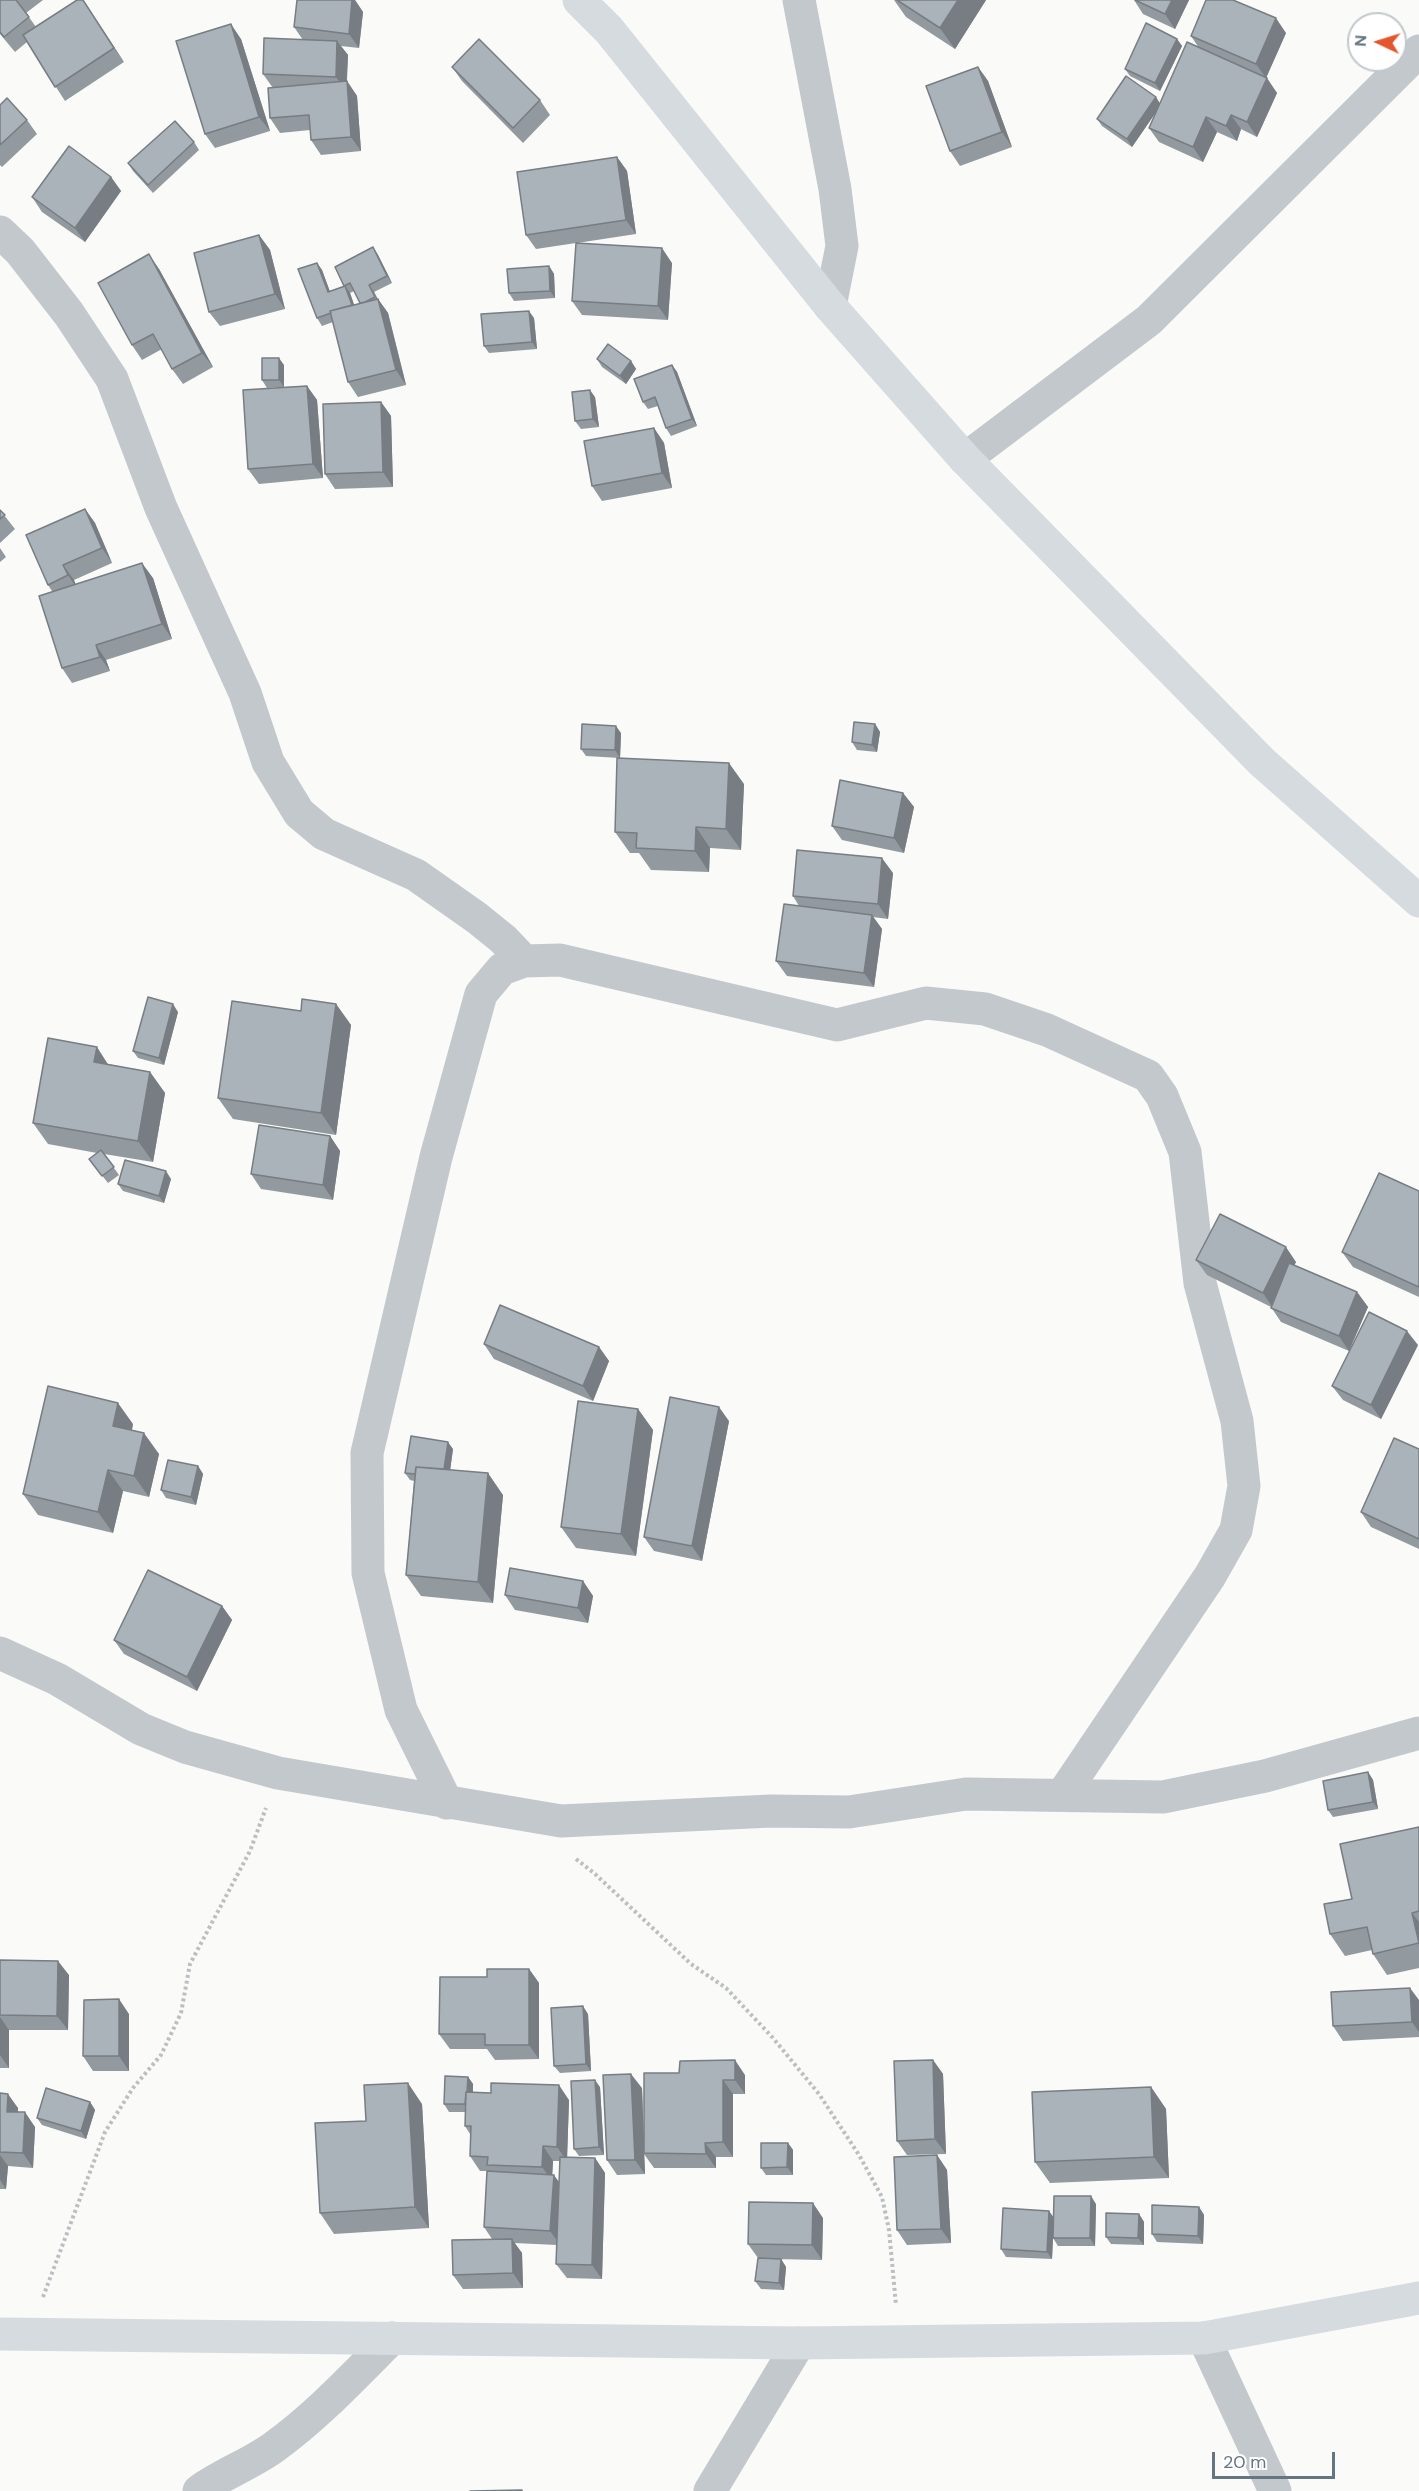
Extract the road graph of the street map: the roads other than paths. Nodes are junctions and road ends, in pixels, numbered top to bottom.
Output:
1 (579, 0) edge
2 (799, 0) edge
3 (1419, 51) edge
4 (0, 232) edge
5 (830, 306) junction
6 (965, 459) junction
7 (1419, 902) edge
8 (524, 962) junction
9 (0, 1653) edge
10 (1419, 1732) edge
11 (1063, 1794) junction
12 (447, 1803) junction
13 (1419, 2298) edge
14 (15, 2334) edge
15 (392, 2338) junction
16 (1204, 2338) junction
17 (799, 2343) junction
18 (198, 2491) edge
19 (710, 2491) edge
20 (1275, 2491) edge

1 - 5 street
2 - 5 street
3 - 6 street
4 - 8 street
5 - 6 street
6 - 7 street
8 - 11 street
8 - 12 street
9 - 12 street
10 - 11 street
11 - 12 street
13 - 16 street
14 - 15 street
15 - 17 street
15 - 18 street
16 - 17 street
16 - 20 street
17 - 19 street

